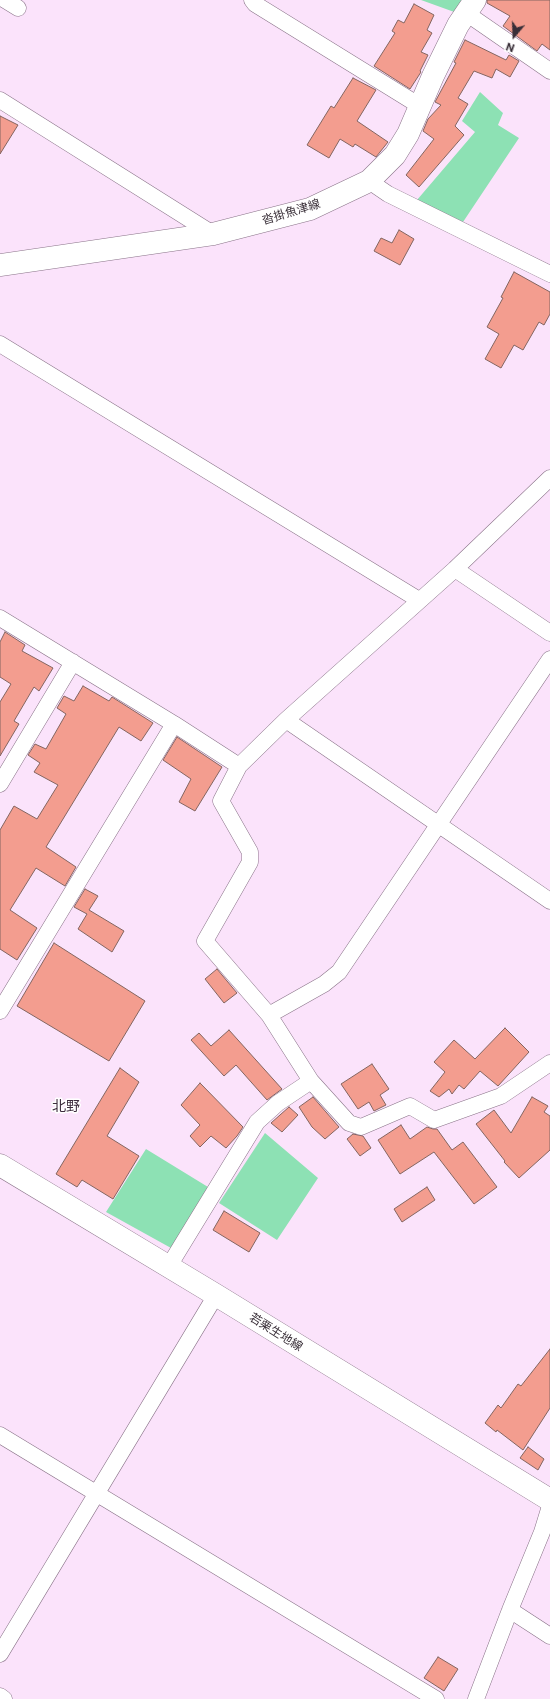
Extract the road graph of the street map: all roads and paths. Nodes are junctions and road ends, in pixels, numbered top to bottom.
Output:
1 (252, 0) edge
2 (470, 6) edge
3 (550, 71) edge
4 (0, 100) edge
5 (420, 106) junction
6 (369, 181) junction
7 (213, 234) junction
8 (0, 265) edge
9 (550, 274) edge
10 (0, 344) edge
11 (550, 478) edge
12 (455, 569) junction
13 (419, 600) junction
14 (0, 618) edge
15 (550, 632) edge
16 (550, 659) edge
17 (73, 662) junction
18 (286, 720) junction
19 (174, 724) junction
20 (239, 766) junction
21 (0, 784) edge
22 (438, 824) junction
23 (550, 901) edge
24 (0, 1011) edge
25 (269, 1014) junction
26 (550, 1063) edge
27 (311, 1081) junction
28 (0, 1165) edge
29 (169, 1266) junction
30 (216, 1295) junction
31 (0, 1435) edge
32 (97, 1493) junction
33 (550, 1500) edge
34 (550, 1506) edge
35 (510, 1610) junction
36 (550, 1636) edge
37 (0, 1654) edge
38 (0, 1696) edge
39 (4, 1699) edge
40 (436, 1699) edge
41 (476, 1699) edge

1 - 5 street
2 - 3 street
2 - 5 main road, 沓掛魚津線
4 - 7 street
5 - 6 main road, 沓掛魚津線
6 - 7 main road, 沓掛魚津線
6 - 9 street
7 - 8 main road, 沓掛魚津線
10 - 13 street
11 - 12 street
12 - 13 street
12 - 15 street
13 - 18 street
14 - 17 street
16 - 22 street
17 - 19 street
17 - 21 street
18 - 20 street
18 - 22 street
19 - 20 street
19 - 24 street
20 - 25 street
22 - 23 street
22 - 25 street
25 - 27 street
26 - 27 street
27 - 29 street
28 - 29 main road, 若栗生地線
29 - 30 main road, 若栗生地線
30 - 32 street
30 - 33 main road, 若栗生地線
31 - 32 street
32 - 37 street
32 - 40 street
34 - 35 street
35 - 36 street
35 - 41 street
38 - 39 street

